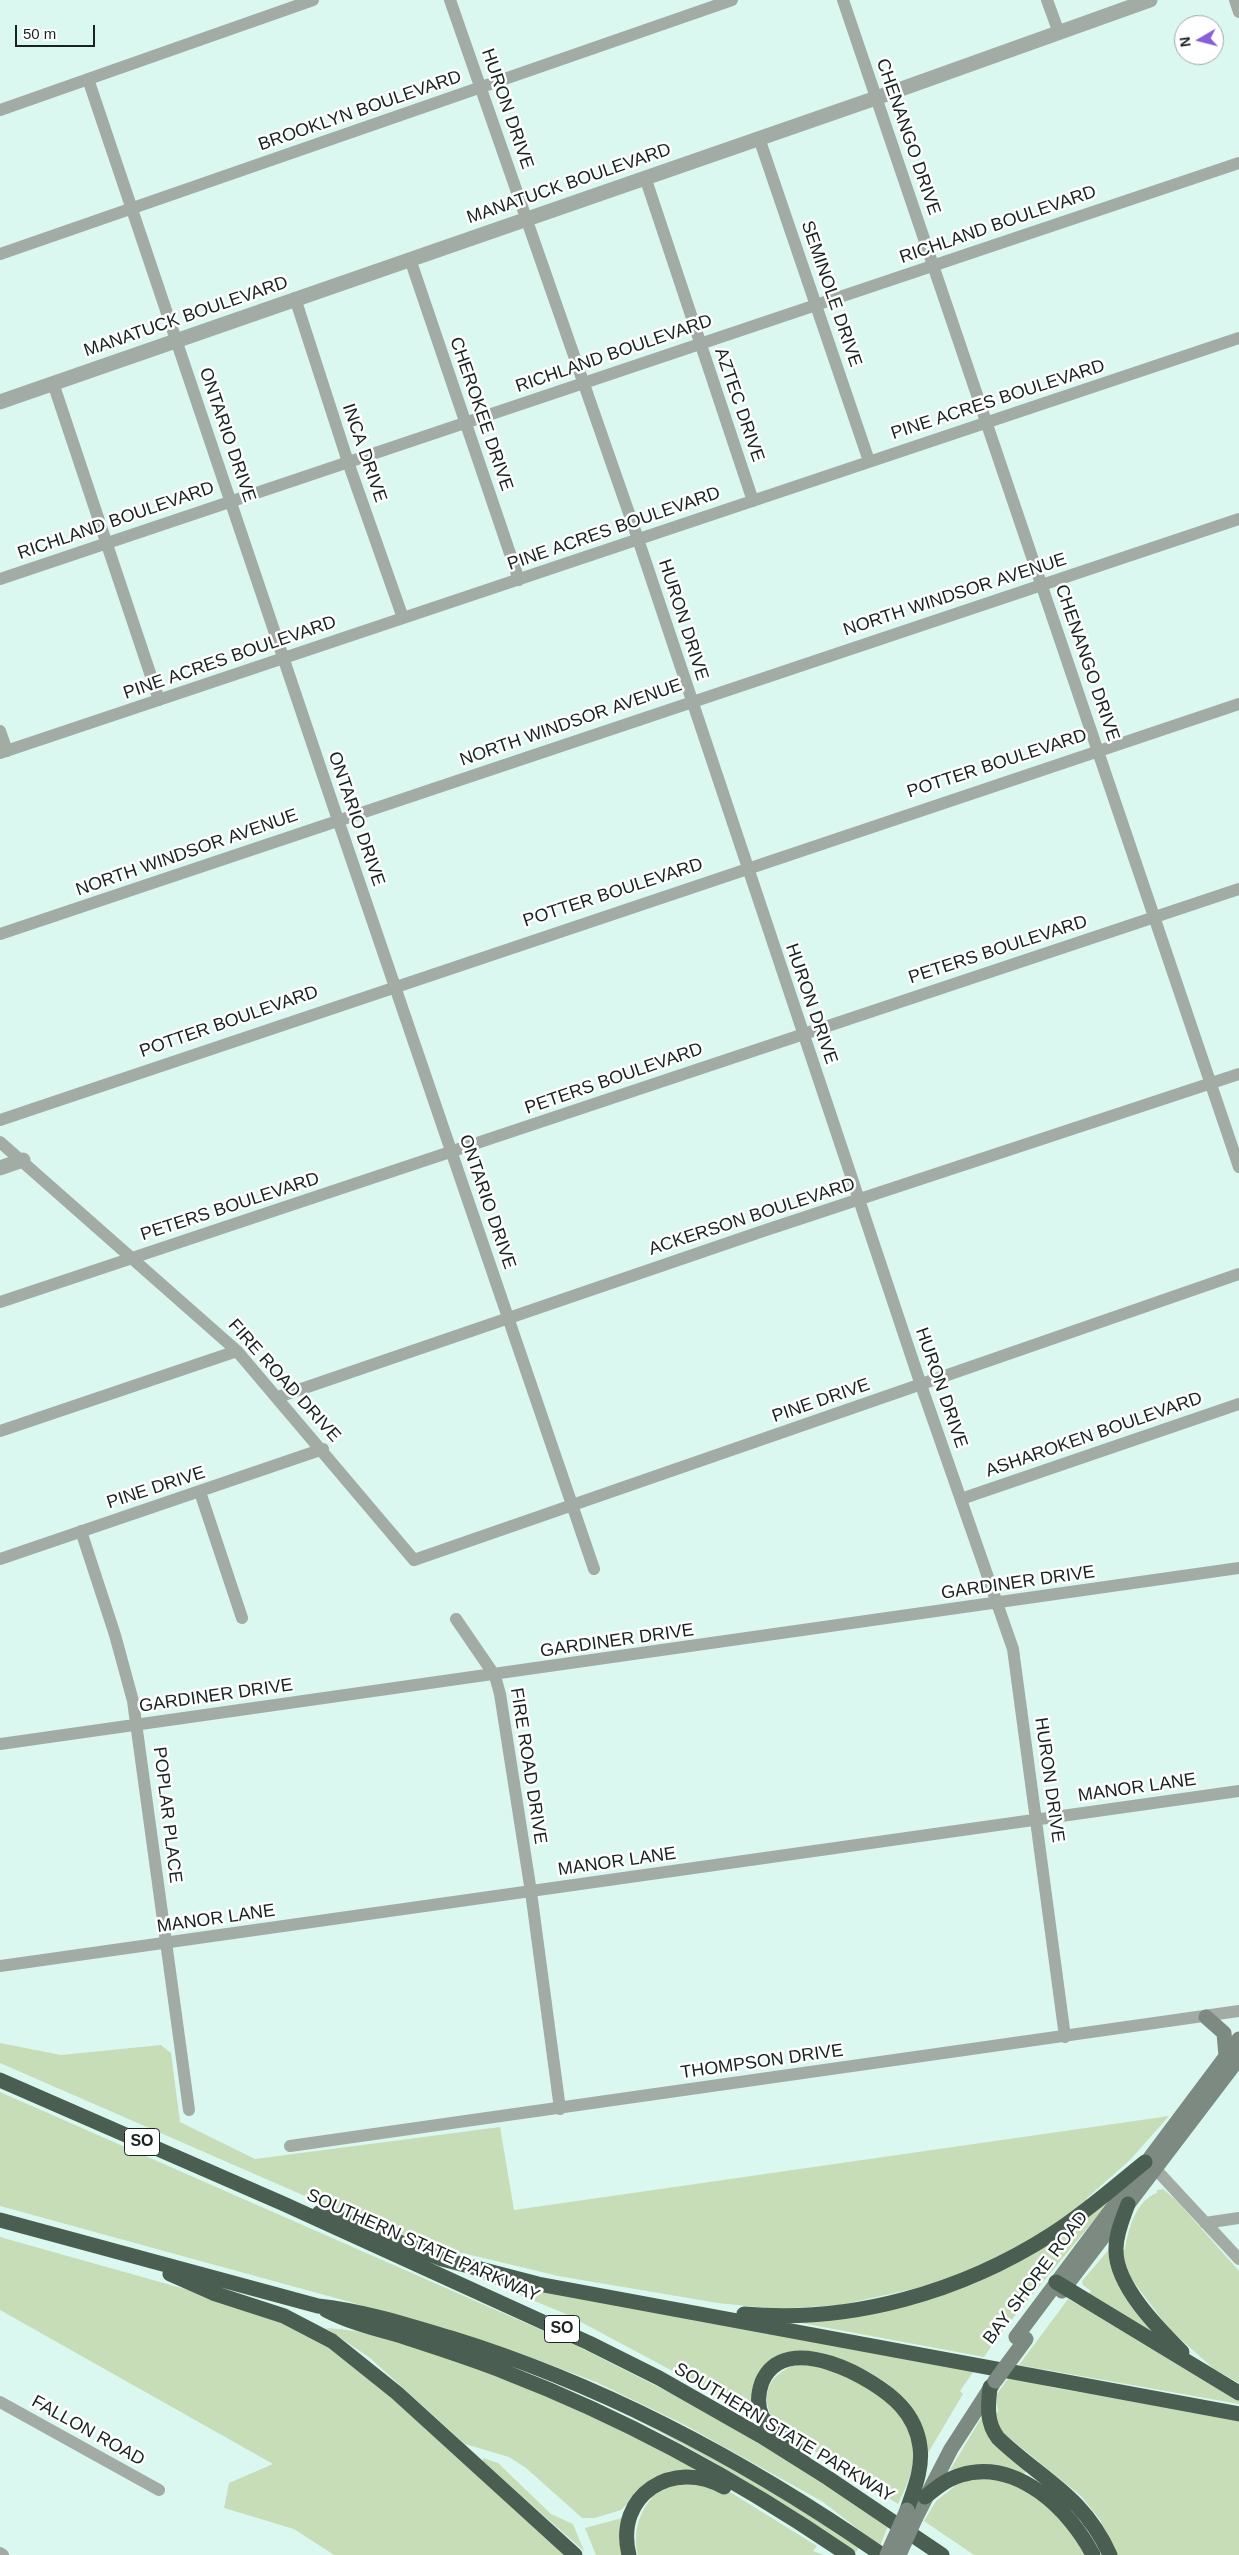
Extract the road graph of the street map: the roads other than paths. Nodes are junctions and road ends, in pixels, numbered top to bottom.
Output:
1 (313, 0) edge
2 (450, 0) edge
3 (732, 0) edge
4 (843, 0) edge
5 (1048, 0) edge
6 (1150, 0) edge
7 (1235, 0) edge
8 (1239, 12) edge
9 (1059, 33) junction
10 (88, 79) junction
11 (481, 89) junction
12 (876, 98) junction
13 (0, 110) edge
14 (760, 138) junction
15 (1239, 163) edge
16 (645, 177) junction
17 (132, 208) junction
18 (526, 219) junction
19 (0, 254) edge
20 (410, 259) junction
21 (933, 265) junction
22 (294, 298) junction
23 (816, 304) junction
24 (1239, 338) edge
25 (177, 340) junction
26 (700, 343) junction
27 (583, 382) junction
28 (53, 383) junction
29 (0, 402) edge
30 (987, 422) junction
31 (465, 423) junction
32 (869, 461) junction
33 (348, 462) junction
34 (231, 500) junction
35 (753, 501) junction
36 (1239, 519) edge
37 (638, 540) junction
38 (106, 542) junction
39 (0, 579) edge
40 (519, 580) junction
41 (1041, 585) junction
42 (403, 618) junction
43 (283, 658) junction
44 (159, 700) junction
45 (691, 702) junction
46 (1239, 704) edge
47 (0, 731) edge
48 (1099, 750) junction
49 (3, 752) edge
50 (338, 820) junction
51 (747, 868) junction
52 (1239, 888) edge
53 (1153, 917) junction
54 (0, 934) edge
55 (395, 986) junction
56 (802, 1034) junction
57 (1239, 1074) edge
58 (1212, 1084) junction
59 (0, 1120) edge
60 (0, 1142) edge
61 (451, 1152) junction
62 (23, 1160) junction
63 (1239, 1166) edge
64 (0, 1168) edge
65 (859, 1200) junction
66 (134, 1257) junction
67 (1239, 1274) edge
68 (0, 1302) edge
69 (510, 1319) junction
70 (237, 1351) junction
71 (921, 1385) junction
72 (278, 1397) junction
73 (1239, 1404) edge
74 (0, 1431) edge
75 (323, 1449) junction
76 (200, 1492) junction
77 (961, 1499) junction
78 (574, 1506) junction
79 (80, 1531) junction
80 (0, 1559) edge
81 (414, 1560) joint
82 (1239, 1568) edge
83 (594, 1569) dead end
84 (998, 1604) junction
85 (242, 1618) dead end
86 (456, 1619) dead end
87 (495, 1676) junction
88 (137, 1724) junction
89 (0, 1744) edge
90 (1239, 1791) edge
91 (1036, 1819) junction
92 (530, 1892) junction
93 (166, 1944) junction
94 (0, 1966) edge
95 (1239, 2011) edge
96 (1206, 2016) junction
97 (1065, 2037) junction
98 (1239, 2039) edge
99 (1232, 2057) edge
100 (0, 2080) edge
101 (560, 2109) junction
102 (189, 2110) dead end
103 (290, 2146) dead end
104 (1149, 2163) junction
105 (284, 2204) junction
106 (1128, 2204) junction
107 (1239, 2218) edge
108 (0, 2220) edge
109 (1206, 2223) junction
110 (122, 2253) junction
111 (1239, 2259) edge
112 (1061, 2284) junction
113 (652, 2305) junction
114 (318, 2306) junction
115 (1202, 2370) junction
116 (990, 2383) junction
117 (1239, 2394) edge
118 (0, 2402) edge
119 (1239, 2414) edge
120 (828, 2478) junction
121 (159, 2490) dead end
122 (925, 2497) junction
123 (911, 2513) junction
124 (790, 2517) junction
125 (0, 2553) edge
126 (3, 2555) edge
127 (576, 2555) edge
128 (629, 2555) edge
129 (848, 2555) edge
130 (882, 2555) edge
131 (887, 2555) edge
132 (899, 2555) edge
133 (942, 2555) edge
134 (1093, 2555) edge
135 (1110, 2555) edge

1 - 10 street
2 - 11 street, HURON DRIVE
3 - 11 street, BROOKLYN BOULEVARD
4 - 12 street, CHENANGO DRIVE
5 - 9 street
6 - 9 street, MANATUCK BOULEVARD
7 - 8 street
9 - 12 street, MANATUCK BOULEVARD
10 - 13 street
10 - 17 street, ONTARIO DRIVE
11 - 17 street, BROOKLYN BOULEVARD
11 - 18 street, HURON DRIVE
12 - 14 street, MANATUCK BOULEVARD
12 - 21 street, CHENANGO DRIVE
14 - 16 street, MANATUCK BOULEVARD
14 - 23 street, SEMINOLE DRIVE
15 - 21 street, RICHLAND BOULEVARD
16 - 18 street, MANATUCK BOULEVARD
16 - 26 street, AZTEC DRIVE
17 - 19 street, BROOKLYN BOULEVARD
17 - 25 street, ONTARIO DRIVE
18 - 20 street, MANATUCK BOULEVARD
18 - 27 street, HURON DRIVE
20 - 22 street, MANATUCK BOULEVARD
20 - 31 street, CHEROKEE DRIVE
21 - 23 street, RICHLAND BOULEVARD
21 - 30 street, CHENANGO DRIVE
22 - 25 street, MANATUCK BOULEVARD
22 - 33 street, INCA DRIVE
23 - 26 street, RICHLAND BOULEVARD
23 - 32 street, SEMINOLE DRIVE
24 - 30 street, PINE ACRES BOULEVARD
25 - 28 street, MANATUCK BOULEVARD
25 - 34 street, ONTARIO DRIVE
26 - 27 street, RICHLAND BOULEVARD
26 - 35 street, AZTEC DRIVE
27 - 31 street, RICHLAND BOULEVARD
27 - 37 street, HURON DRIVE
28 - 29 street, MANATUCK BOULEVARD
28 - 38 street
30 - 32 street, PINE ACRES BOULEVARD
30 - 41 street, CHENANGO DRIVE
31 - 33 street, RICHLAND BOULEVARD
31 - 40 street, CHEROKEE DRIVE
32 - 35 street, PINE ACRES BOULEVARD
33 - 34 street, RICHLAND BOULEVARD
33 - 42 street, INCA DRIVE
34 - 38 street, RICHLAND BOULEVARD
34 - 43 street, ONTARIO DRIVE
35 - 37 street, PINE ACRES BOULEVARD
36 - 41 street, NORTH WINDSOR AVENUE
37 - 40 street, PINE ACRES BOULEVARD
37 - 45 street, HURON DRIVE
38 - 39 street, RICHLAND BOULEVARD
38 - 44 street
40 - 42 street, PINE ACRES BOULEVARD
41 - 45 street, NORTH WINDSOR AVENUE
41 - 48 street, CHENANGO DRIVE
42 - 43 street, PINE ACRES BOULEVARD
43 - 44 street, PINE ACRES BOULEVARD
43 - 50 street, ONTARIO DRIVE
44 - 49 street, PINE ACRES BOULEVARD
45 - 50 street, NORTH WINDSOR AVENUE
45 - 51 street, HURON DRIVE
46 - 48 street, POTTER BOULEVARD
47 - 49 street
48 - 51 street, POTTER BOULEVARD
48 - 53 street, CHENANGO DRIVE
50 - 54 street, NORTH WINDSOR AVENUE
50 - 55 street, ONTARIO DRIVE
51 - 55 street, POTTER BOULEVARD
51 - 56 street, HURON DRIVE
52 - 53 street, PETERS BOULEVARD
53 - 56 street, PETERS BOULEVARD
53 - 58 street, CHENANGO DRIVE
55 - 59 street, POTTER BOULEVARD
55 - 61 street, ONTARIO DRIVE
56 - 61 street, PETERS BOULEVARD
56 - 65 street, HURON DRIVE
57 - 58 street, ACKERSON BOULEVARD
58 - 63 street, CHENANGO DRIVE
58 - 65 street, ACKERSON BOULEVARD
60 - 62 street, FIRE ROAD DRIVE
61 - 66 street, PETERS BOULEVARD
61 - 69 street, ONTARIO DRIVE
62 - 64 street
62 - 66 street, FIRE ROAD DRIVE
65 - 69 street, ACKERSON BOULEVARD
65 - 71 street, HURON DRIVE
66 - 68 street, PETERS BOULEVARD
66 - 70 street, FIRE ROAD DRIVE
67 - 71 street, PINE DRIVE
69 - 72 street, ACKERSON BOULEVARD
69 - 78 street, ONTARIO DRIVE
70 - 72 street, FIRE ROAD DRIVE
70 - 74 street
71 - 77 street, HURON DRIVE
71 - 78 street, PINE DRIVE
72 - 75 street, FIRE ROAD DRIVE
73 - 77 street, ASHAROKEN BOULEVARD
75 - 76 street, PINE DRIVE
75 - 81 street, FIRE ROAD DRIVE
76 - 79 street, PINE DRIVE
76 - 85 street
77 - 84 street, HURON DRIVE
78 - 81 street, PINE DRIVE
78 - 83 street, ONTARIO DRIVE
79 - 80 street, PINE DRIVE
79 - 88 street, POPLAR PLACE
82 - 84 street, GARDINER DRIVE
84 - 87 street, GARDINER DRIVE
84 - 91 street, HURON DRIVE
86 - 87 street, FIRE ROAD DRIVE
87 - 88 street, GARDINER DRIVE
87 - 92 street, FIRE ROAD DRIVE
88 - 89 street, GARDINER DRIVE
88 - 93 street, POPLAR PLACE
90 - 91 street, MANOR LANE
91 - 92 street, MANOR LANE
91 - 97 street, HURON DRIVE
92 - 93 street, MANOR LANE
92 - 101 street, FIRE ROAD DRIVE
93 - 94 street, MANOR LANE
93 - 102 street, POPLAR PLACE
95 - 96 street, THOMPSON DRIVE
96 - 97 street, THOMPSON DRIVE
96 - 99 main road
97 - 101 street, THOMPSON DRIVE
98 - 99 main road, BAY SHORE ROAD
99 - 104 main road, BAY SHORE ROAD
100 - 105 highway, SOUTHERN STATE PARKWAY / SO
101 - 103 street, THOMPSON DRIVE
104 - 106 main road, BAY SHORE ROAD
104 - 109 street
104 - 112 main road, BAY SHORE ROAD
104 - 113 highway
105 - 113 highway
105 - 120 highway, SOUTHERN STATE PARKWAY / SO
106 - 112 main road, BAY SHORE ROAD
106 - 115 highway
107 - 109 street
108 - 110 highway, SO
109 - 111 street
110 - 114 highway, SO
110 - 127 highway
112 - 115 highway
112 - 116 main road, BAY SHORE ROAD
113 - 119 highway
114 - 124 highway, SO
114 - 130 highway, SO
115 - 117 highway
116 - 122 main road, BAY SHORE ROAD
116 - 123 main road, BAY SHORE ROAD
116 - 135 highway
118 - 121 street, FALLON ROAD
120 - 123 highway
120 - 133 highway, SOUTHERN STATE PARKWAY / SO
122 - 123 main road, BAY SHORE ROAD
122 - 134 highway
123 - 131 main road, BAY SHORE ROAD, bridge
123 - 132 main road, BAY SHORE ROAD, bridge
124 - 128 highway
124 - 129 highway, SO
125 - 126 street

